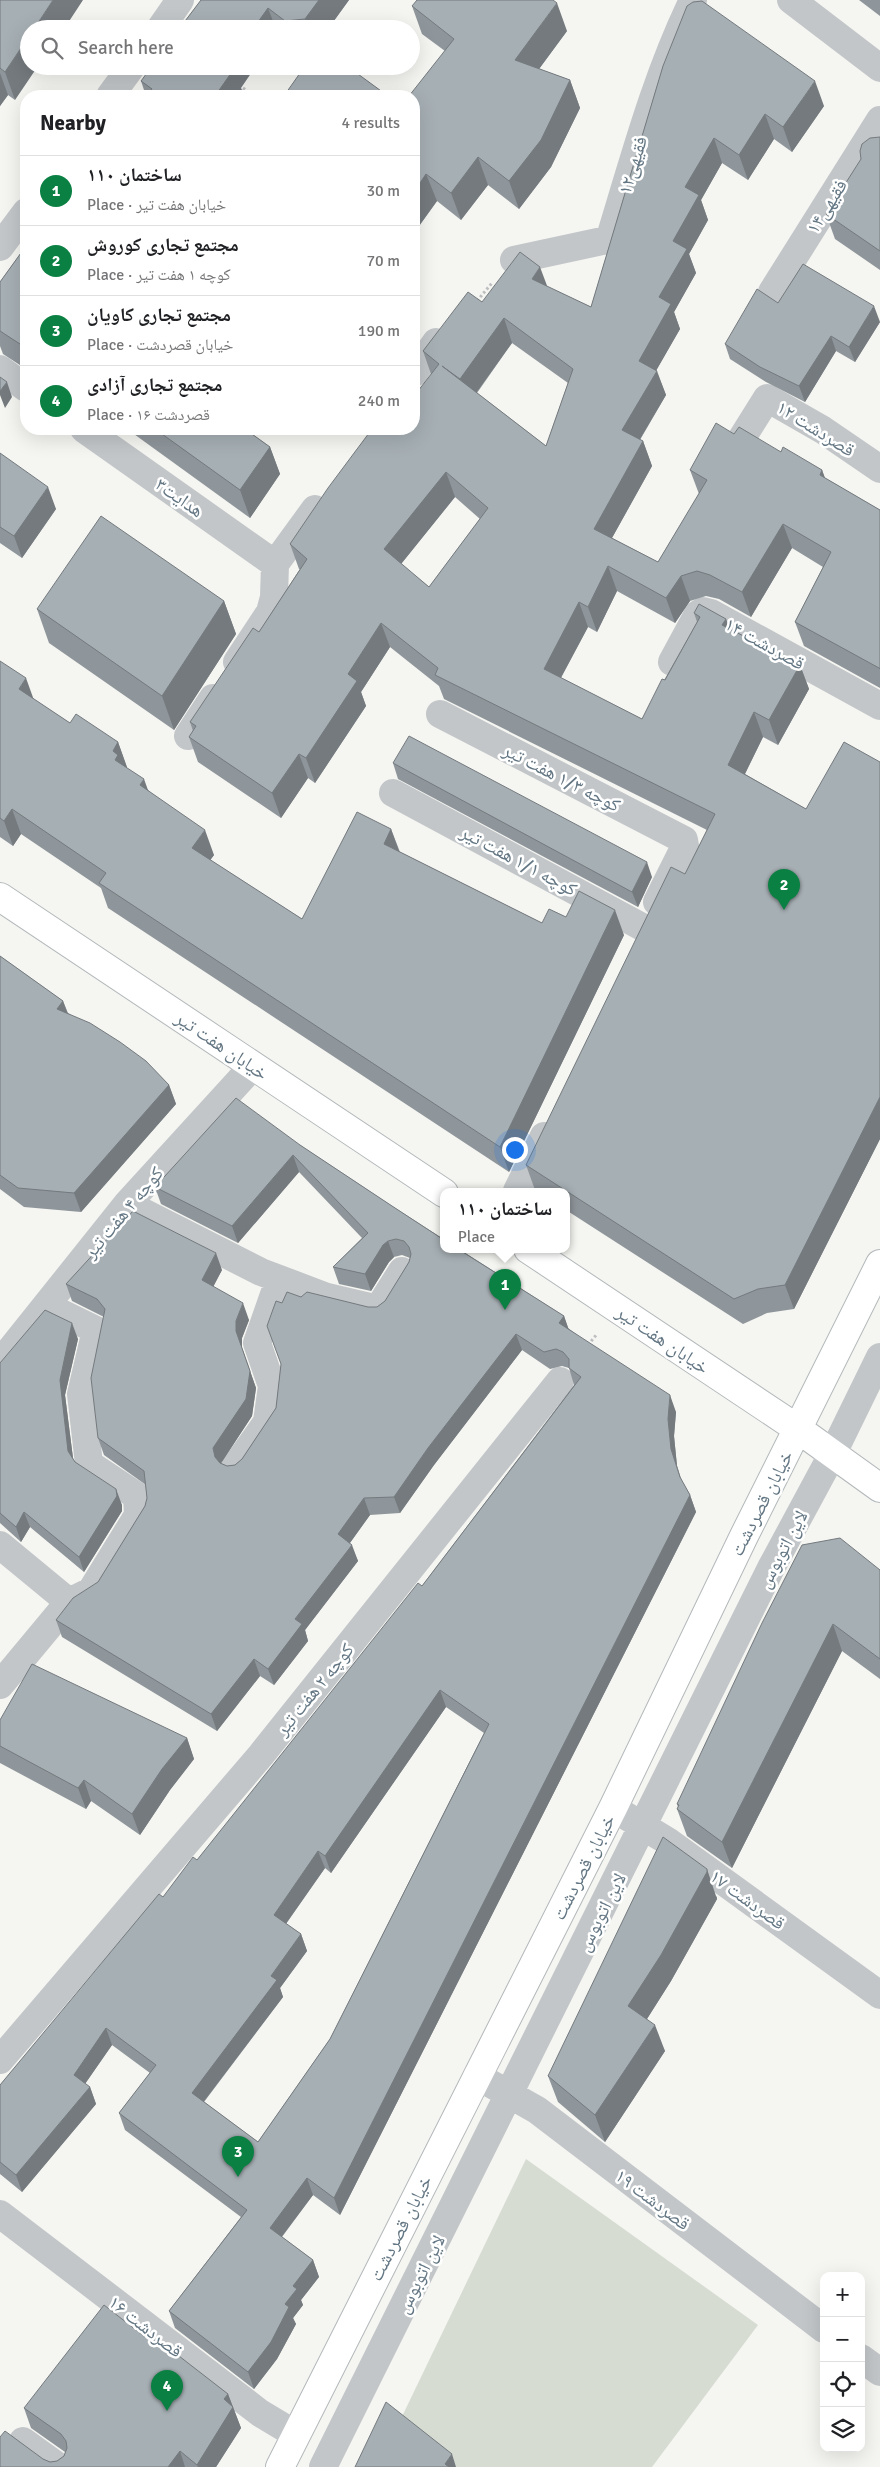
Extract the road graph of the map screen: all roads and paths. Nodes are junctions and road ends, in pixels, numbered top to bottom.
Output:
1 (180, 0) edge
2 (693, 0) edge
3 (802, 3) edge
4 (166, 20) edge
5 (880, 68) edge
6 (125, 75) edge
7 (233, 81) edge
8 (114, 90) edge
9 (246, 90) edge
10 (880, 120) edge
11 (20, 220) edge
12 (0, 247) edge
13 (514, 260) joint
14 (772, 292) dead end
15 (473, 306) edge
16 (436, 342) edge
17 (420, 365) edge
18 (0, 369) edge
19 (20, 384) edge
20 (92, 435) edge
21 (742, 438) edge
22 (880, 469) edge
23 (327, 493) edge
24 (275, 564) junction
25 (672, 662) dead end
26 (880, 706) edge
27 (440, 714) dead end
28 (188, 736) edge
29 (393, 793) dead end
30 (0, 898) edge
31 (644, 928) junction
32 (631, 955) edge
33 (253, 1066) junction
34 (553, 1116) edge
35 (518, 1188) edge
36 (440, 1190) edge
37 (127, 1204) junction
38 (534, 1253) edge
39 (880, 1264) edge
40 (402, 1271) edge
41 (279, 1280) junction
42 (46, 1306) junction
43 (617, 1308) junction
44 (880, 1357) edge
45 (0, 1363) edge
46 (560, 1381) joint
47 (798, 1428) junction
48 (833, 1453) junction
49 (236, 1467) edge
50 (880, 1488) edge
51 (0, 1545) edge
52 (69, 1602) junction
53 (0, 1685) edge
54 (613, 1808) junction
55 (644, 1826) junction
56 (880, 1995) edge
57 (0, 2060) edge
58 (477, 2076) junction
59 (510, 2093) junction
60 (0, 2214) edge
61 (820, 2326) edge
62 (865, 2361) edge
63 (880, 2372) edge
64 (295, 2434) junction
65 (23, 2441) dead end
66 (59, 2467) edge
67 (280, 2467) edge
68 (323, 2467) edge

1 - 4 street
2 - 13 street, فقیهی۱۲
3 - 5 street
6 - 8 street
7 - 9 path
10 - 14 street, فقیهی۱۴
11 - 12 street
13 - 15 path
16 - 17 street
18 - 19 street
20 - 24 street, هدایت۳
21 - 22 street, قصردشت ۱۲
23 - 24 street
24 - 28 street
25 - 26 street, قصردشت ۱۴
27 - 31 street, کوچه ۱/۳ هفت تیر
29 - 31 street, کوچه ۱/۱ هفت تیر
30 - 33 main road, خیابان هفت تیر
31 - 32 street
33 - 36 main road, خیابان هفت تیر
33 - 37 street, کوچه ۴ هفت تیر
34 - 35 street
37 - 41 street
37 - 42 street, کوچه ۴ هفت تیر
38 - 43 main road, خیابان هفت تیر
39 - 47 main road, خیابان قصردشت
40 - 41 street
41 - 49 street
42 - 45 street, کوچه ۴ هفت تیر
42 - 52 street
43 - 46 path
43 - 47 main road, خیابان هفت تیر
44 - 48 street, لاین اتوبوس
46 - 57 street, کوچه ۲ هفت تیر
47 - 48 main road, خیابان هفت تیر
47 - 54 main road, خیابان قصردشت
48 - 50 main road, خیابان هفت تیر
48 - 55 street, لاین اتوبوس
51 - 52 street
52 - 53 street
54 - 55 street, قصردشت ۱۷
54 - 58 main road, خیابان قصردشت
55 - 56 street, قصردشت ۱۷
55 - 59 street, لاین اتوبوس
58 - 59 street, قصردشت ۱۹
58 - 64 main road, خیابان قصردشت
59 - 61 street, قصردشت ۱۹
59 - 68 street, لاین اتوبوس
60 - 64 street, قصردشت ۱۶
62 - 63 street
64 - 67 main road, خیابان قصردشت
65 - 66 street

